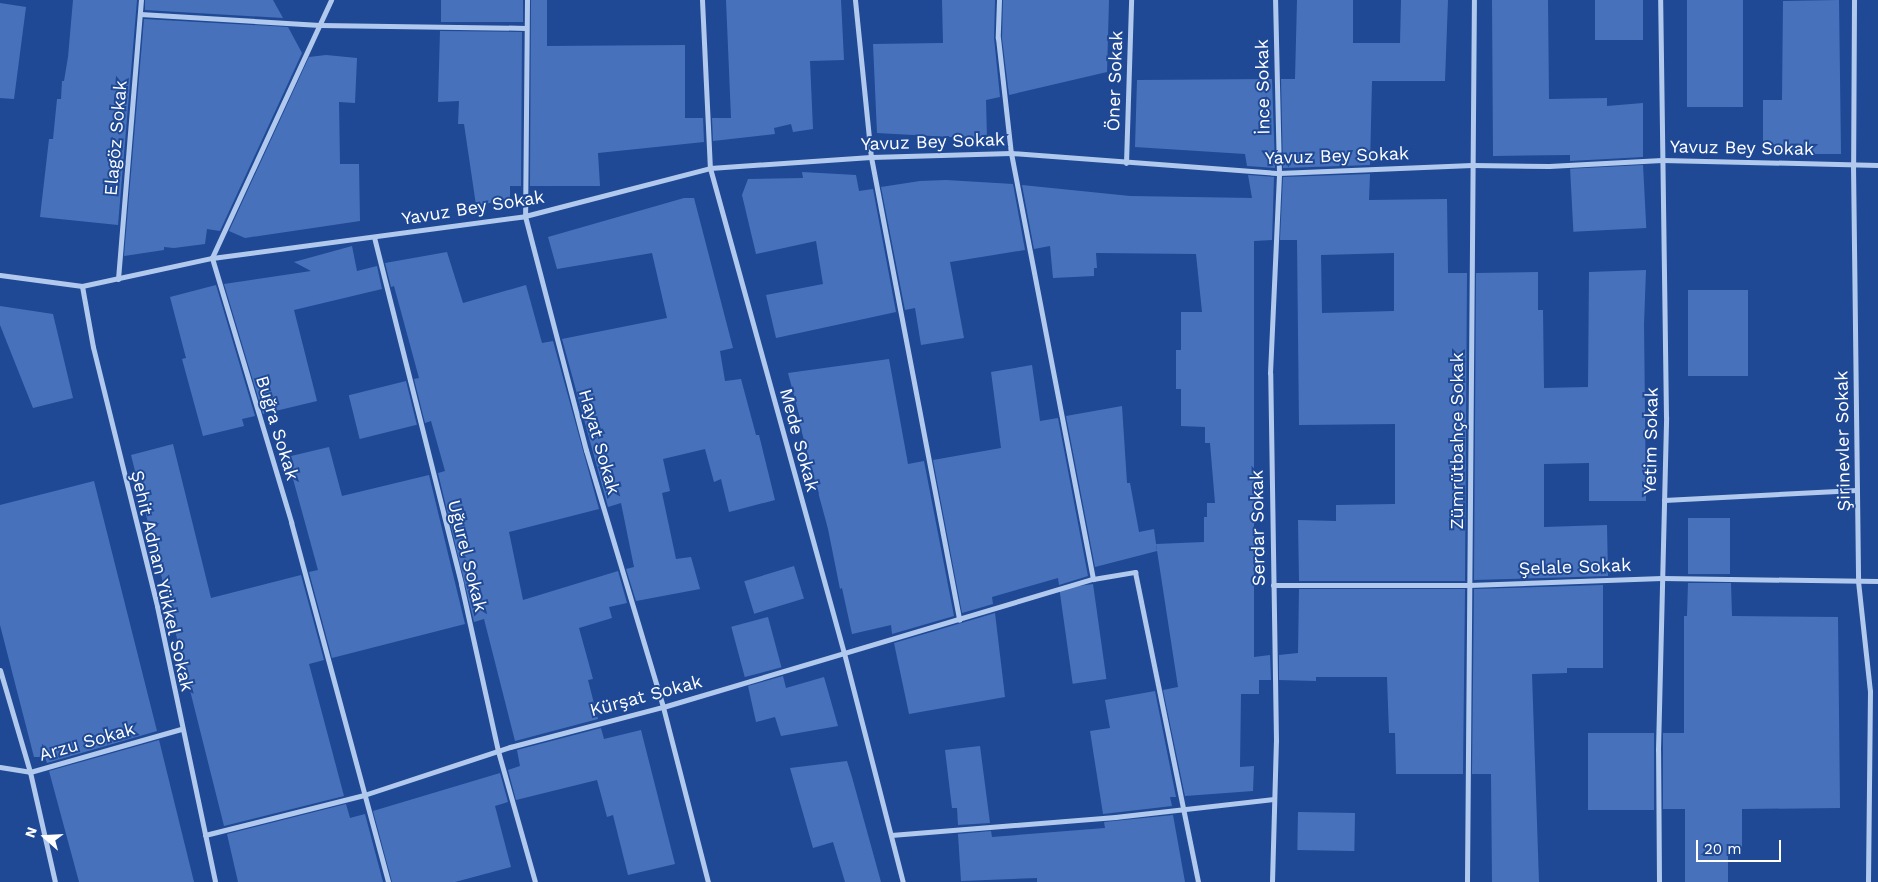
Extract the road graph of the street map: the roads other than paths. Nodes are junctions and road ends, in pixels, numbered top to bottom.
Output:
1 (141, 0) edge
2 (331, 0) edge
3 (528, 0) edge
4 (702, 0) edge
5 (855, 0) edge
6 (999, 0) edge
7 (1131, 0) edge
8 (1275, 0) edge
9 (1474, 0) edge
10 (1660, 0) edge
11 (1854, 0) edge
12 (140, 14) junction
13 (320, 25) junction
14 (526, 28) junction
15 (1011, 153) junction
16 (871, 157) junction
17 (1662, 160) junction
18 (1126, 163) junction
19 (1853, 164) junction
20 (1472, 165) junction
21 (1878, 165) edge
22 (710, 168) junction
23 (1279, 173) junction
24 (525, 216) junction
25 (374, 237) junction
26 (212, 258) junction
27 (0, 276) edge
28 (118, 279) junction
29 (82, 286) junction
30 (1857, 490) junction
31 (1664, 500) junction
32 (1662, 578) junction
33 (1093, 579) junction
34 (1858, 581) junction
35 (1878, 581) edge
36 (1273, 585) junction
37 (1469, 585) junction
38 (959, 620) junction
39 (844, 653) junction
40 (0, 670) edge
41 (663, 707) junction
42 (181, 729) junction
43 (498, 752) junction
44 (0, 767) edge
45 (30, 772) junction
46 (364, 794) junction
47 (1274, 799) junction
48 (1184, 810) junction
49 (205, 835) junction
50 (891, 835) junction
51 (55, 882) edge
52 (215, 882) edge
53 (388, 882) edge
54 (535, 882) edge
55 (708, 882) edge
56 (903, 882) edge
57 (1198, 882) edge
58 (1272, 882) edge
59 (1467, 882) edge
60 (1659, 882) edge
61 (1868, 882) edge

1 - 12 street, Elagöz Sokak
2 - 13 street
3 - 14 street, Hayat Sokak
4 - 22 street, Mede Sokak
5 - 16 street
6 - 15 street
7 - 18 street, Öner Sokak
8 - 23 street, İnce Sokak
9 - 20 street, Zümrütbahçe Sokak
10 - 17 street, Yetim Sokak
11 - 19 street, Şirinevler Sokak
12 - 13 street
12 - 28 street, Elagöz Sokak
13 - 14 street
13 - 26 street
14 - 24 street, Hayat Sokak
15 - 16 street, Yavuz Bey Sokak
15 - 18 street, Yavuz Bey Sokak
15 - 33 street
16 - 22 street, Yavuz Bey Sokak
16 - 38 street
17 - 19 street, Yavuz Bey Sokak
17 - 20 street, Yavuz Bey Sokak
17 - 31 street, Yetim Sokak
18 - 23 street, Yavuz Bey Sokak
19 - 21 street, Yavuz Bey Sokak
19 - 30 street, Şirinevler Sokak
20 - 23 street, Yavuz Bey Sokak
20 - 37 street, Zümrütbahçe Sokak
22 - 24 street, Yavuz Bey Sokak
22 - 39 street, Mede Sokak
23 - 36 street, Serdar Sokak
24 - 25 street, Yavuz Bey Sokak
24 - 41 street, Hayat Sokak
25 - 26 street, Yavuz Bey Sokak
25 - 43 street, Uğurel Sokak
26 - 28 street, Yavuz Bey Sokak
26 - 46 street, Buğra Sokak
27 - 29 street, Yavuz Bey Sokak
28 - 29 street, Yavuz Bey Sokak
29 - 42 street, Şehit Adnan Yükkel Sokak
30 - 31 street
30 - 34 street, Şirinevler Sokak
31 - 32 street, Yetim Sokak
32 - 34 street, Şelale Sokak
32 - 37 street, Şelale Sokak
32 - 60 street, Yetim Sokak
33 - 38 street, Kürşat Sokak
33 - 48 street, Kürşat Sokak
34 - 35 street, Şelale Sokak
34 - 61 street, Şirinevler Sokak
36 - 37 street, Şelale Sokak
36 - 47 street, Serdar Sokak
37 - 59 street, Zümrütbahçe Sokak
38 - 39 street, Kürşat Sokak
39 - 41 street, Kürşat Sokak
39 - 50 street, Mede Sokak
40 - 45 street
41 - 43 street, Kürşat Sokak
41 - 55 street, Hayat Sokak
42 - 45 street, Arzu Sokak
42 - 49 street, Şehit Adnan Yükkel Sokak
43 - 46 street, Kürşat Sokak
43 - 54 street, Uğurel Sokak
44 - 45 street, Arzu Sokak
45 - 51 street
46 - 49 street, Kürşat Sokak
46 - 53 street, Buğra Sokak
47 - 48 street
47 - 58 street, Serdar Sokak
48 - 50 street
48 - 57 street
49 - 52 street, Şehit Adnan Yükkel Sokak
50 - 56 street, Mede Sokak

